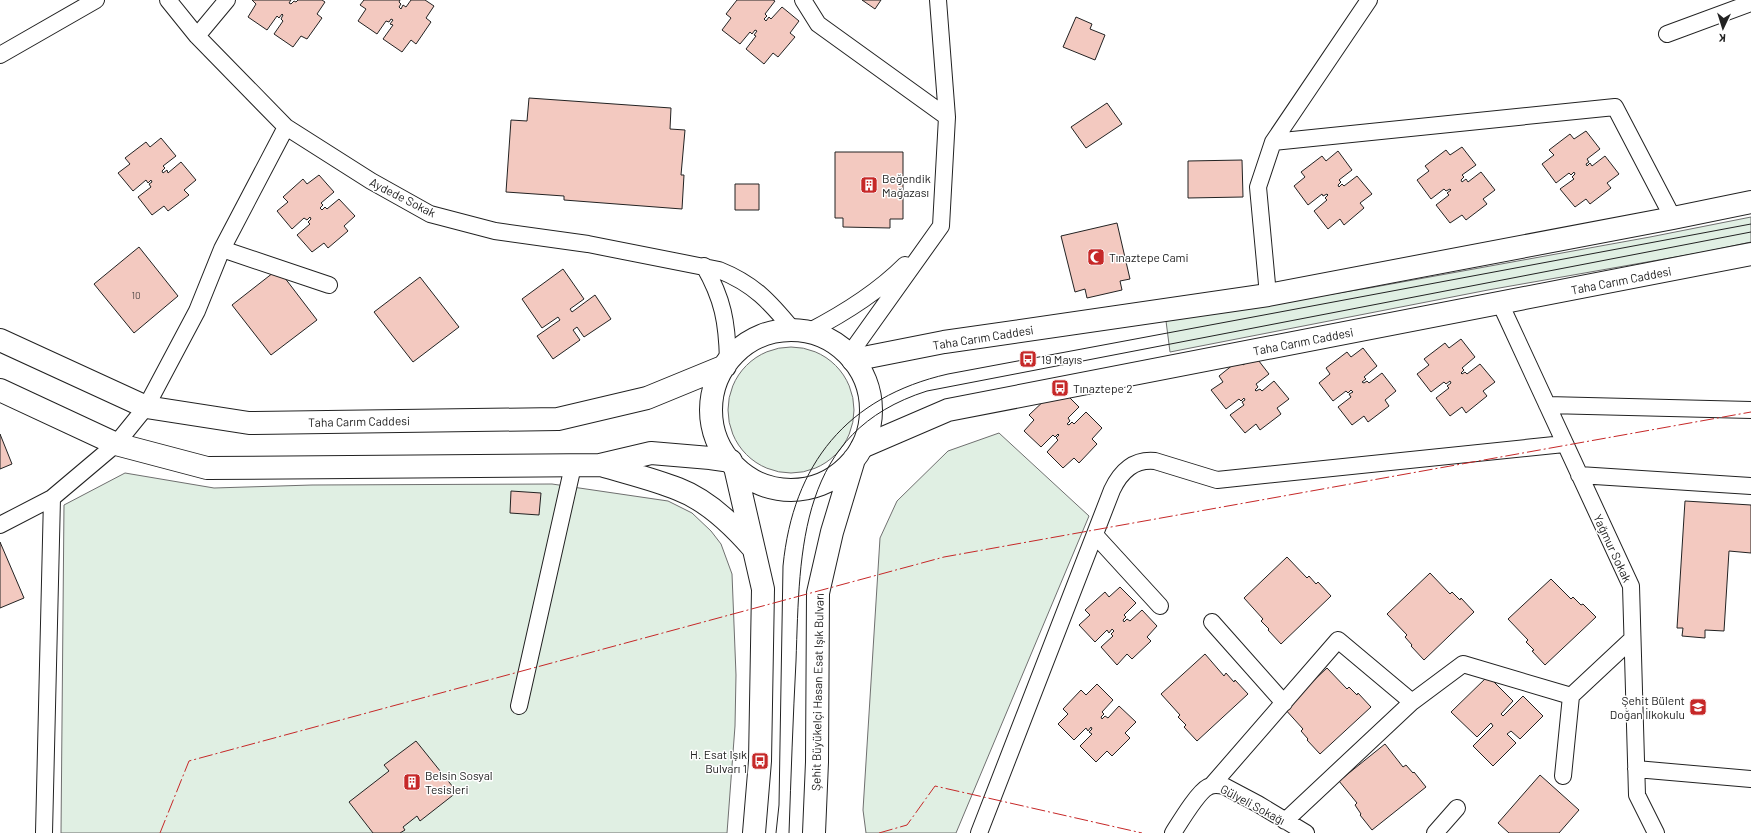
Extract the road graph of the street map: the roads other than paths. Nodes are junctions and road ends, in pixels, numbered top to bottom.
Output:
1 (96, 0) edge
2 (168, 0) edge
3 (227, 0) edge
4 (803, 0) edge
5 (938, 0) edge
6 (1369, 0) edge
7 (1751, 3) edge
8 (1667, 34) dead end
9 (197, 36) junction
10 (0, 55) edge
11 (947, 117) junction
12 (286, 127) junction
13 (1273, 142) junction
14 (1751, 202) edge
15 (1673, 218) junction
16 (941, 226) junction
17 (222, 249) junction
18 (1751, 254) edge
19 (704, 266) junction
20 (329, 285) dead end
21 (1268, 295) junction
22 (1500, 303) junction
23 (801, 331) junction
24 (0, 340) edge
25 (851, 357) junction
26 (727, 363) junction
27 (0, 390) edge
28 (1546, 405) junction
29 (146, 407) junction
30 (1751, 410) edge
31 (116, 444) junction
32 (1564, 444) junction
33 (858, 453) junction
34 (733, 464) junction
35 (600, 465) junction
36 (573, 466) junction
37 (1579, 475) junction
38 (1751, 486) edge
39 (52, 498) junction
40 (0, 525) edge
41 (1095, 535) junction
42 (753, 548) junction
43 (1160, 606) dead end
44 (1212, 622) dead end
45 (1632, 639) junction
46 (1571, 696) junction
47 (1412, 702) junction
48 (1284, 703) junction
49 (519, 706) dead end
50 (1636, 769) junction
51 (1563, 776) dead end
52 (1751, 780) edge
53 (1212, 785) junction
54 (1457, 808) dead end
55 (1285, 821) junction
56 (44, 833) edge
57 (754, 833) edge
58 (814, 833) edge
59 (979, 833) edge
60 (1173, 833) edge
61 (1306, 833) edge
62 (1435, 833) edge
63 (1656, 833) edge

1 - 10 street
2 - 9 street, Aydede Sokak
3 - 9 street
4 - 11 street
5 - 11 street
6 - 13 street
7 - 8 street
9 - 12 street, Aydede Sokak
11 - 16 street
12 - 17 street
12 - 19 street, Aydede Sokak
13 - 15 street
13 - 21 street
14 - 15 main road, Taha Carım Caddesi
15 - 21 main road, Taha Carım Caddesi
16 - 23 street
16 - 25 street
17 - 20 street
17 - 29 street
18 - 22 main road, Taha Carım Caddesi
19 - 23 street, Aydede Sokak
19 - 26 street
21 - 25 main road, Taha Carım Caddesi
22 - 28 street, Yağmur Sokak
22 - 33 main road, Taha Carım Caddesi
23 - 25 main road, Şehit Büyükelçi Hasan Esat Işık Bulvarı
23 - 26 main road
24 - 29 main road, Taha Carım Caddesi
25 - 33 main road, Şehit Büyükelçi Hasan Esat Işık Bulvarı
26 - 29 main road, Taha Carım Caddesi
26 - 34 main road
27 - 31 main road
28 - 30 street
28 - 32 street, Yağmur Sokak
29 - 31 street
31 - 36 main road
31 - 39 street
32 - 37 street, Yağmur Sokak
32 - 41 street
33 - 34 main road
33 - 58 main road, Şehit Büyükelçi Hasan Esat Işık Bulvarı
34 - 35 main road
34 - 42 main road
35 - 36 main road
35 - 42 main road
36 - 49 street
37 - 38 street
37 - 45 street, Yağmur Sokak
39 - 40 street
39 - 56 street
41 - 43 street
41 - 59 street
42 - 57 main road
44 - 48 street
45 - 46 street
45 - 50 street, Yağmur Sokak
46 - 47 street
46 - 51 street
47 - 48 street
47 - 55 street
48 - 53 street
50 - 52 street
50 - 63 street, Yağmur Sokak
53 - 55 street, Gülyeli Sokağı
53 - 60 street, Gülyeli Sokağı
54 - 62 street
55 - 61 street, Gülyeli Sokağı

